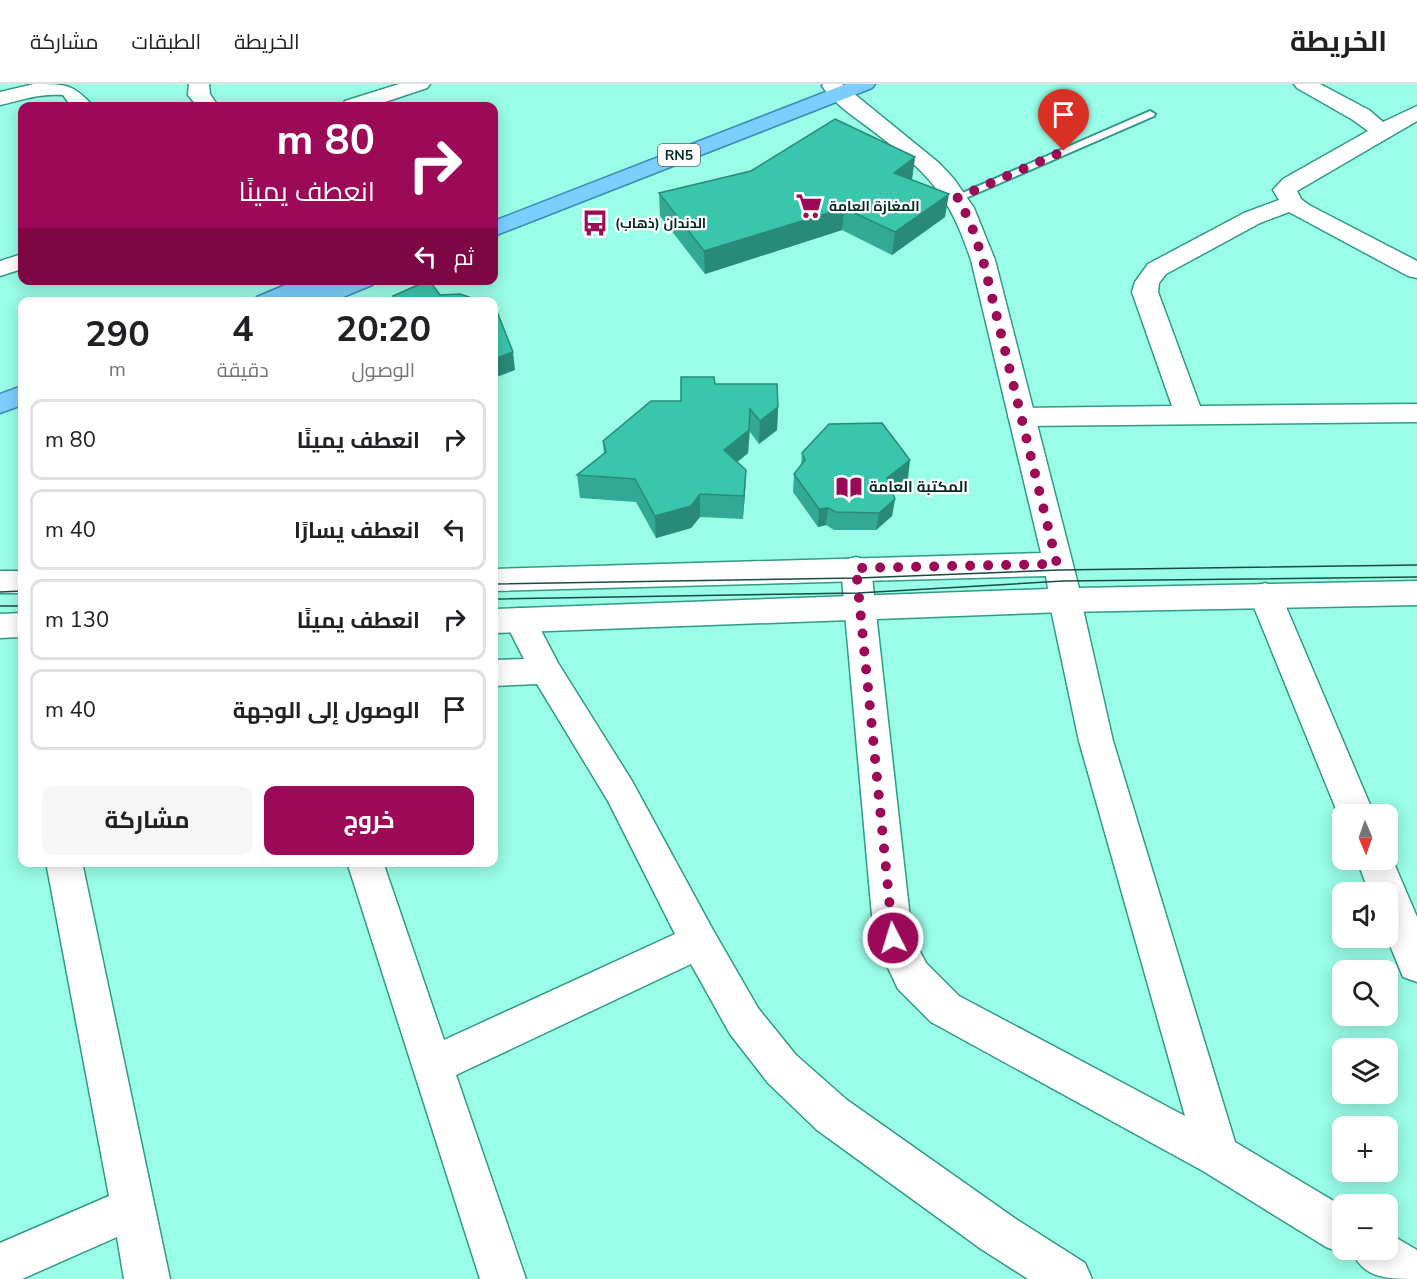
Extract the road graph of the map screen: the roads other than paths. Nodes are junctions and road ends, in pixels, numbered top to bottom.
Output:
1 (199, 84) edge
2 (420, 84) edge
3 (865, 84) edge
4 (1304, 84) edge
5 (836, 88) edge
6 (0, 99) edge
7 (79, 102) edge
8 (205, 102) edge
9 (365, 102) edge
10 (1417, 112) edge
11 (1150, 114) dead end
12 (1382, 132) junction
13 (957, 198) junction
14 (1292, 203) junction
15 (498, 213) edge
16 (498, 227) edge
17 (18, 262) edge
18 (0, 269) edge
19 (1417, 272) edge
20 (308, 285) edge
21 (350, 285) edge
22 (278, 297) edge
23 (320, 297) edge
24 (18, 397) edge
25 (0, 404) edge
26 (18, 410) edge
27 (1417, 413) edge
28 (1189, 415) junction
29 (0, 417) edge
30 (1022, 417) junction
31 (1057, 564) junction
32 (856, 568) junction
33 (498, 580) edge
34 (0, 582) edge
35 (18, 582) edge
36 (1417, 593) edge
37 (1265, 595) junction
38 (1065, 600) junction
39 (861, 608) junction
40 (507, 621) edge
41 (18, 625) edge
42 (0, 626) edge
43 (546, 671) junction
44 (498, 674) edge
45 (1352, 804) edge
46 (65, 867) edge
47 (366, 867) edge
48 (1383, 870) edge
49 (1405, 898) edge
50 (699, 942) junction
51 (1417, 964) edge
52 (431, 1066) junction
53 (1218, 1156) junction
54 (134, 1207) junction
55 (1332, 1225) edge
56 (1391, 1260) edge
57 (0, 1266) edge
58 (1417, 1275) edge
59 (147, 1279) edge
60 (503, 1279) edge
61 (1069, 1279) edge

1 - 8 street
2 - 9 street
3 - 5 highway, RN5
4 - 12 street
5 - 13 street
5 - 15 highway, RN5
5 - 16 highway, RN5
6 - 7 street
10 - 12 street
11 - 13 lane
12 - 14 street
13 - 30 street
14 - 19 street
14 - 28 street
17 - 18 street
20 - 22 highway
21 - 23 highway
24 - 25 highway
26 - 29 highway
27 - 28 street
28 - 30 street
30 - 31 street
31 - 32 street
31 - 38 street
32 - 33 street
32 - 39 street
34 - 35 street
36 - 37 street
37 - 38 street
37 - 45 street
38 - 39 street
38 - 53 street
39 - 40 street
39 - 53 street
40 - 43 street
41 - 42 street
43 - 44 street
43 - 50 street
46 - 54 street
47 - 52 street
48 - 49 street
49 - 51 street
50 - 52 street
50 - 61 street
52 - 60 street
53 - 55 street
54 - 57 street
54 - 59 street
56 - 58 street

